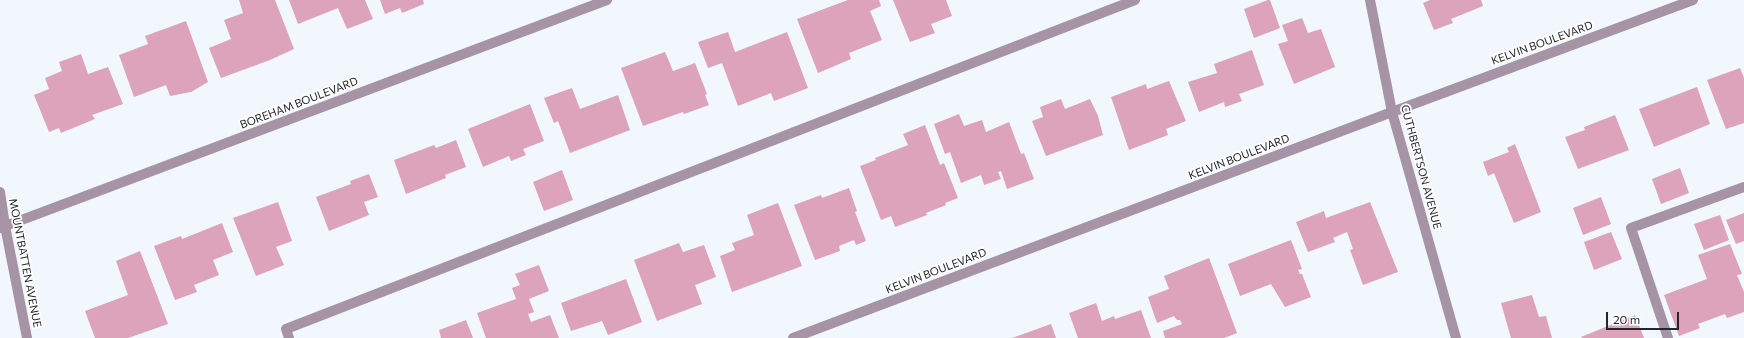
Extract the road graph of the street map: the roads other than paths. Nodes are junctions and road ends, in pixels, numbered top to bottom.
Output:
1 (607, 0) edge
2 (1135, 0) edge
3 (1370, 0) edge
4 (1693, 0) edge
5 (1392, 112) junction
6 (1744, 187) edge
7 (0, 192) edge
8 (2, 227) edge
9 (28, 338) edge
10 (289, 338) edge
11 (793, 338) edge
12 (1456, 338) edge
13 (1668, 338) edge

1 - 8 street, BOREHAM BOULEVARD
2 - 10 street
3 - 5 street, CUTHBERTSON AVENUE
4 - 5 street, KELVIN BOULEVARD
5 - 11 street, KELVIN BOULEVARD
5 - 12 street, CUTHBERTSON AVENUE
6 - 13 street
7 - 8 street, MOUNTBATTEN AVENUE
8 - 9 street, MOUNTBATTEN AVENUE

